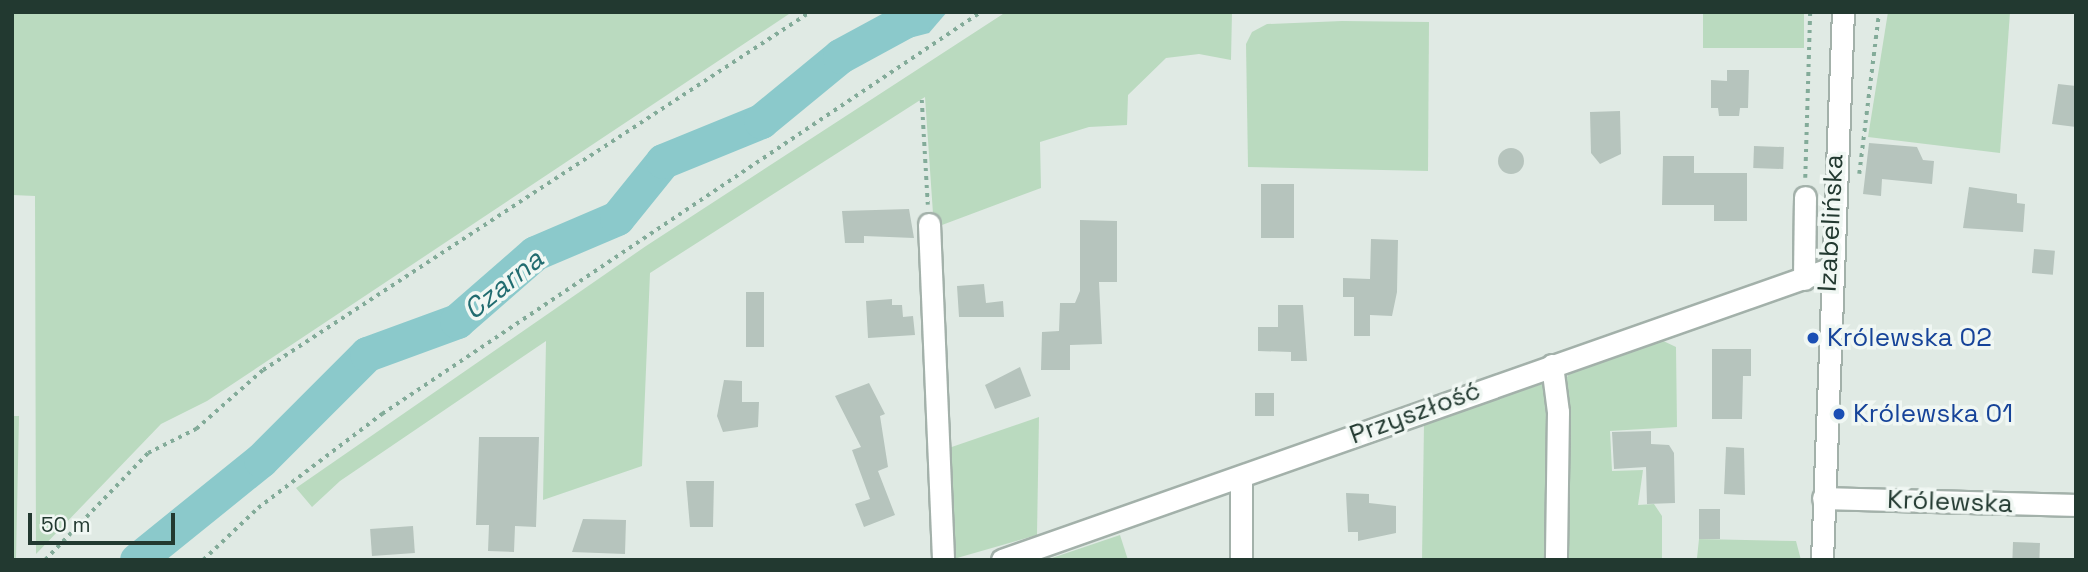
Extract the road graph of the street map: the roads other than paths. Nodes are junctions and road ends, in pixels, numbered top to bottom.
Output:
1 (1843, 12) edge
2 (1805, 197) road end
3 (929, 225) road end
4 (1829, 269) junction
5 (1804, 279) junction
6 (1552, 365) junction
7 (1241, 477) junction
8 (1824, 498) junction
9 (2076, 505) edge
10 (943, 560) edge
11 (1002, 560) edge
12 (1241, 560) edge
13 (1556, 560) edge
14 (1822, 560) edge

1 - 4 street, Izabelińska
2 - 5 street
3 - 10 street
4 - 5 street, Przyszłość
4 - 8 street, Izabelińska
5 - 6 street, Przyszłość
6 - 7 street, Przyszłość
6 - 13 street
7 - 11 street, Przyszłość
7 - 12 street
8 - 9 street, Królewska
8 - 14 street, Izabelińska

